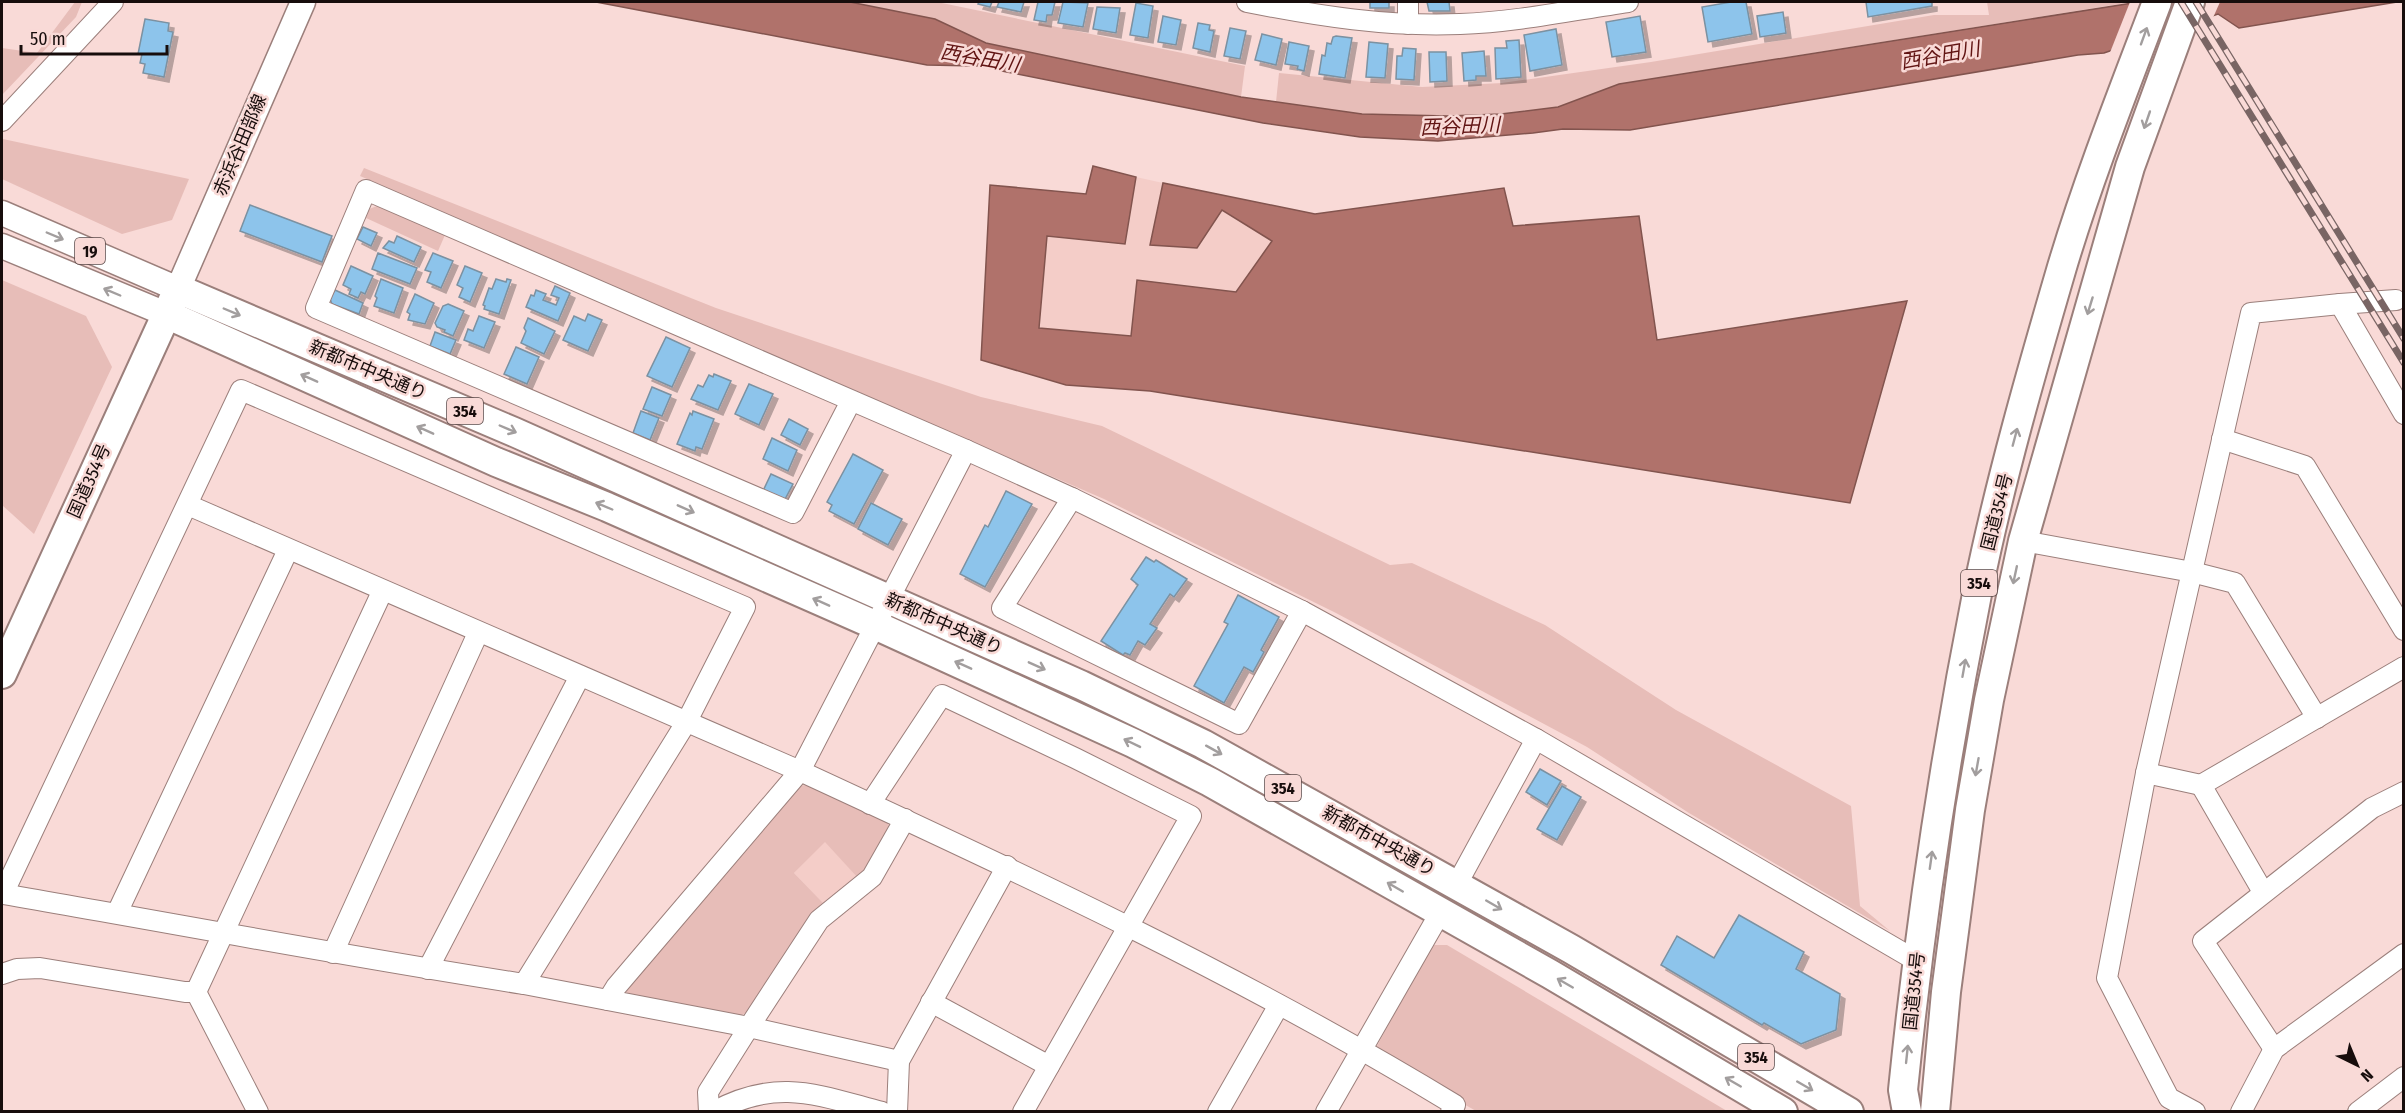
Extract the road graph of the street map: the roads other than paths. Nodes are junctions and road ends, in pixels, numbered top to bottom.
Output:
1 (113, 2) edge
2 (303, 2) edge
3 (1247, 2) edge
4 (1408, 2) edge
5 (1628, 2) edge
6 (2157, 2) edge
7 (2190, 2) edge
8 (1408, 24) junction
9 (2, 121) edge
10 (2, 213) edge
11 (2, 246) edge
12 (178, 289) junction
13 (2340, 304) junction
14 (2401, 304) edge
15 (166, 314) junction
16 (851, 401) junction
17 (2403, 414) edge
18 (2222, 440) junction
19 (966, 450) junction
20 (1072, 498) junction
21 (188, 506) junction
22 (2023, 541) junction
23 (288, 550) junction
24 (2192, 572) junction
25 (382, 592) junction
26 (888, 599) junction
27 (1302, 611) junction
28 (875, 625) junction
29 (2403, 630) edge
30 (478, 633) junction
31 (2403, 667) edge
32 (2, 674) edge
33 (580, 676) junction
34 (2317, 718) junction
35 (687, 721) junction
36 (1536, 739) junction
37 (800, 771) junction
38 (2146, 773) junction
39 (2201, 785) junction
40 (2403, 792) edge
41 (870, 804) junction
42 (905, 819) junction
43 (1006, 866) junction
44 (1457, 884) junction
45 (2264, 892) junction
46 (2, 894) edge
47 (117, 913) junction
48 (1440, 913) junction
49 (1127, 926) junction
50 (223, 934) junction
51 (333, 953) junction
52 (2403, 954) edge
53 (1917, 961) junction
54 (428, 969) junction
55 (2, 974) edge
56 (524, 984) junction
57 (196, 992) junction
58 (608, 1000) junction
59 (931, 1002) junction
60 (1279, 1005) junction
61 (748, 1027) junction
62 (1363, 1049) junction
63 (2274, 1049) junction
64 (899, 1061) junction
65 (1049, 1066) junction
66 (2403, 1077) edge
67 (258, 1112) edge
68 (711, 1112) edge
69 (882, 1112) edge
70 (897, 1112) edge
71 (1023, 1112) edge
72 (1218, 1112) edge
73 (1326, 1112) edge
74 (1451, 1112) edge
75 (1783, 1112) edge
76 (1848, 1112) edge
77 (1907, 1112) edge
78 (1935, 1112) edge
79 (2195, 1112) edge
80 (2241, 1112) edge
81 (2358, 1112) edge

1 - 9 street
2 - 12 main road, 赤浜谷田部線
3 - 8 street
4 - 8 street
5 - 8 street
53 -> 6 highway, 国道354号 / 354
7 -> 22 highway, 国道354号 / 354
10 -> 12 main road, 新都市中央通り / 19
15 -> 11 main road, 新都市中央通り / 19
12 - 15 highway, 国道354号
12 -> 26 highway, 新都市中央通り / 354
13 - 14 street
13 - 17 street
13 - 18 street
28 -> 15 highway, 新都市中央通り / 354
15 - 32 highway, 国道354号
16 - 16 street
16 - 19 street
18 - 24 street
18 - 29 street
19 - 20 street
19 - 26 street
20 - 27 street
20 - 27 street
21 - 23 street
21 - 35 street
21 - 46 street
22 - 24 street
22 -> 78 highway, 国道354号 / 354
23 - 25 street
23 - 47 street
24 - 34 street
24 - 38 street
25 - 30 street
25 - 50 street
26 - 28 street
26 -> 44 highway, 新都市中央通り / 354
27 - 36 street
28 - 37 street
48 -> 28 highway, 新都市中央通り / 354
30 - 33 street
30 - 51 street
31 - 34 street
33 - 35 street
33 - 54 street
34 - 39 street
35 - 37 street
35 - 56 street
36 - 44 street
36 - 53 street
37 - 41 street
37 - 58 street
38 - 39 street
38 - 79 street
39 - 45 street
40 - 45 street
41 - 42 street
41 - 49 street
42 - 43 street
42 - 61 street
43 - 49 street
43 - 59 street
44 -> 76 highway, 新都市中央通り / 354
45 - 63 street
46 - 47 street
47 - 50 street
48 - 62 street
75 -> 48 highway, 新都市中央通り / 354
49 - 60 street
49 - 65 street
50 - 51 street
50 - 57 street
51 - 54 street
52 - 63 street
77 -> 53 highway, 国道354号 / 354
54 - 56 street
55 - 57 street
56 - 58 street
57 - 67 street
58 - 61 street
59 - 64 street
59 - 65 street
60 - 62 street
60 - 72 street
61 - 64 street
61 - 68 street
62 - 73 street
62 - 74 street
63 - 80 street
64 - 70 street
65 - 71 street
66 - 81 street
68 - 69 street

